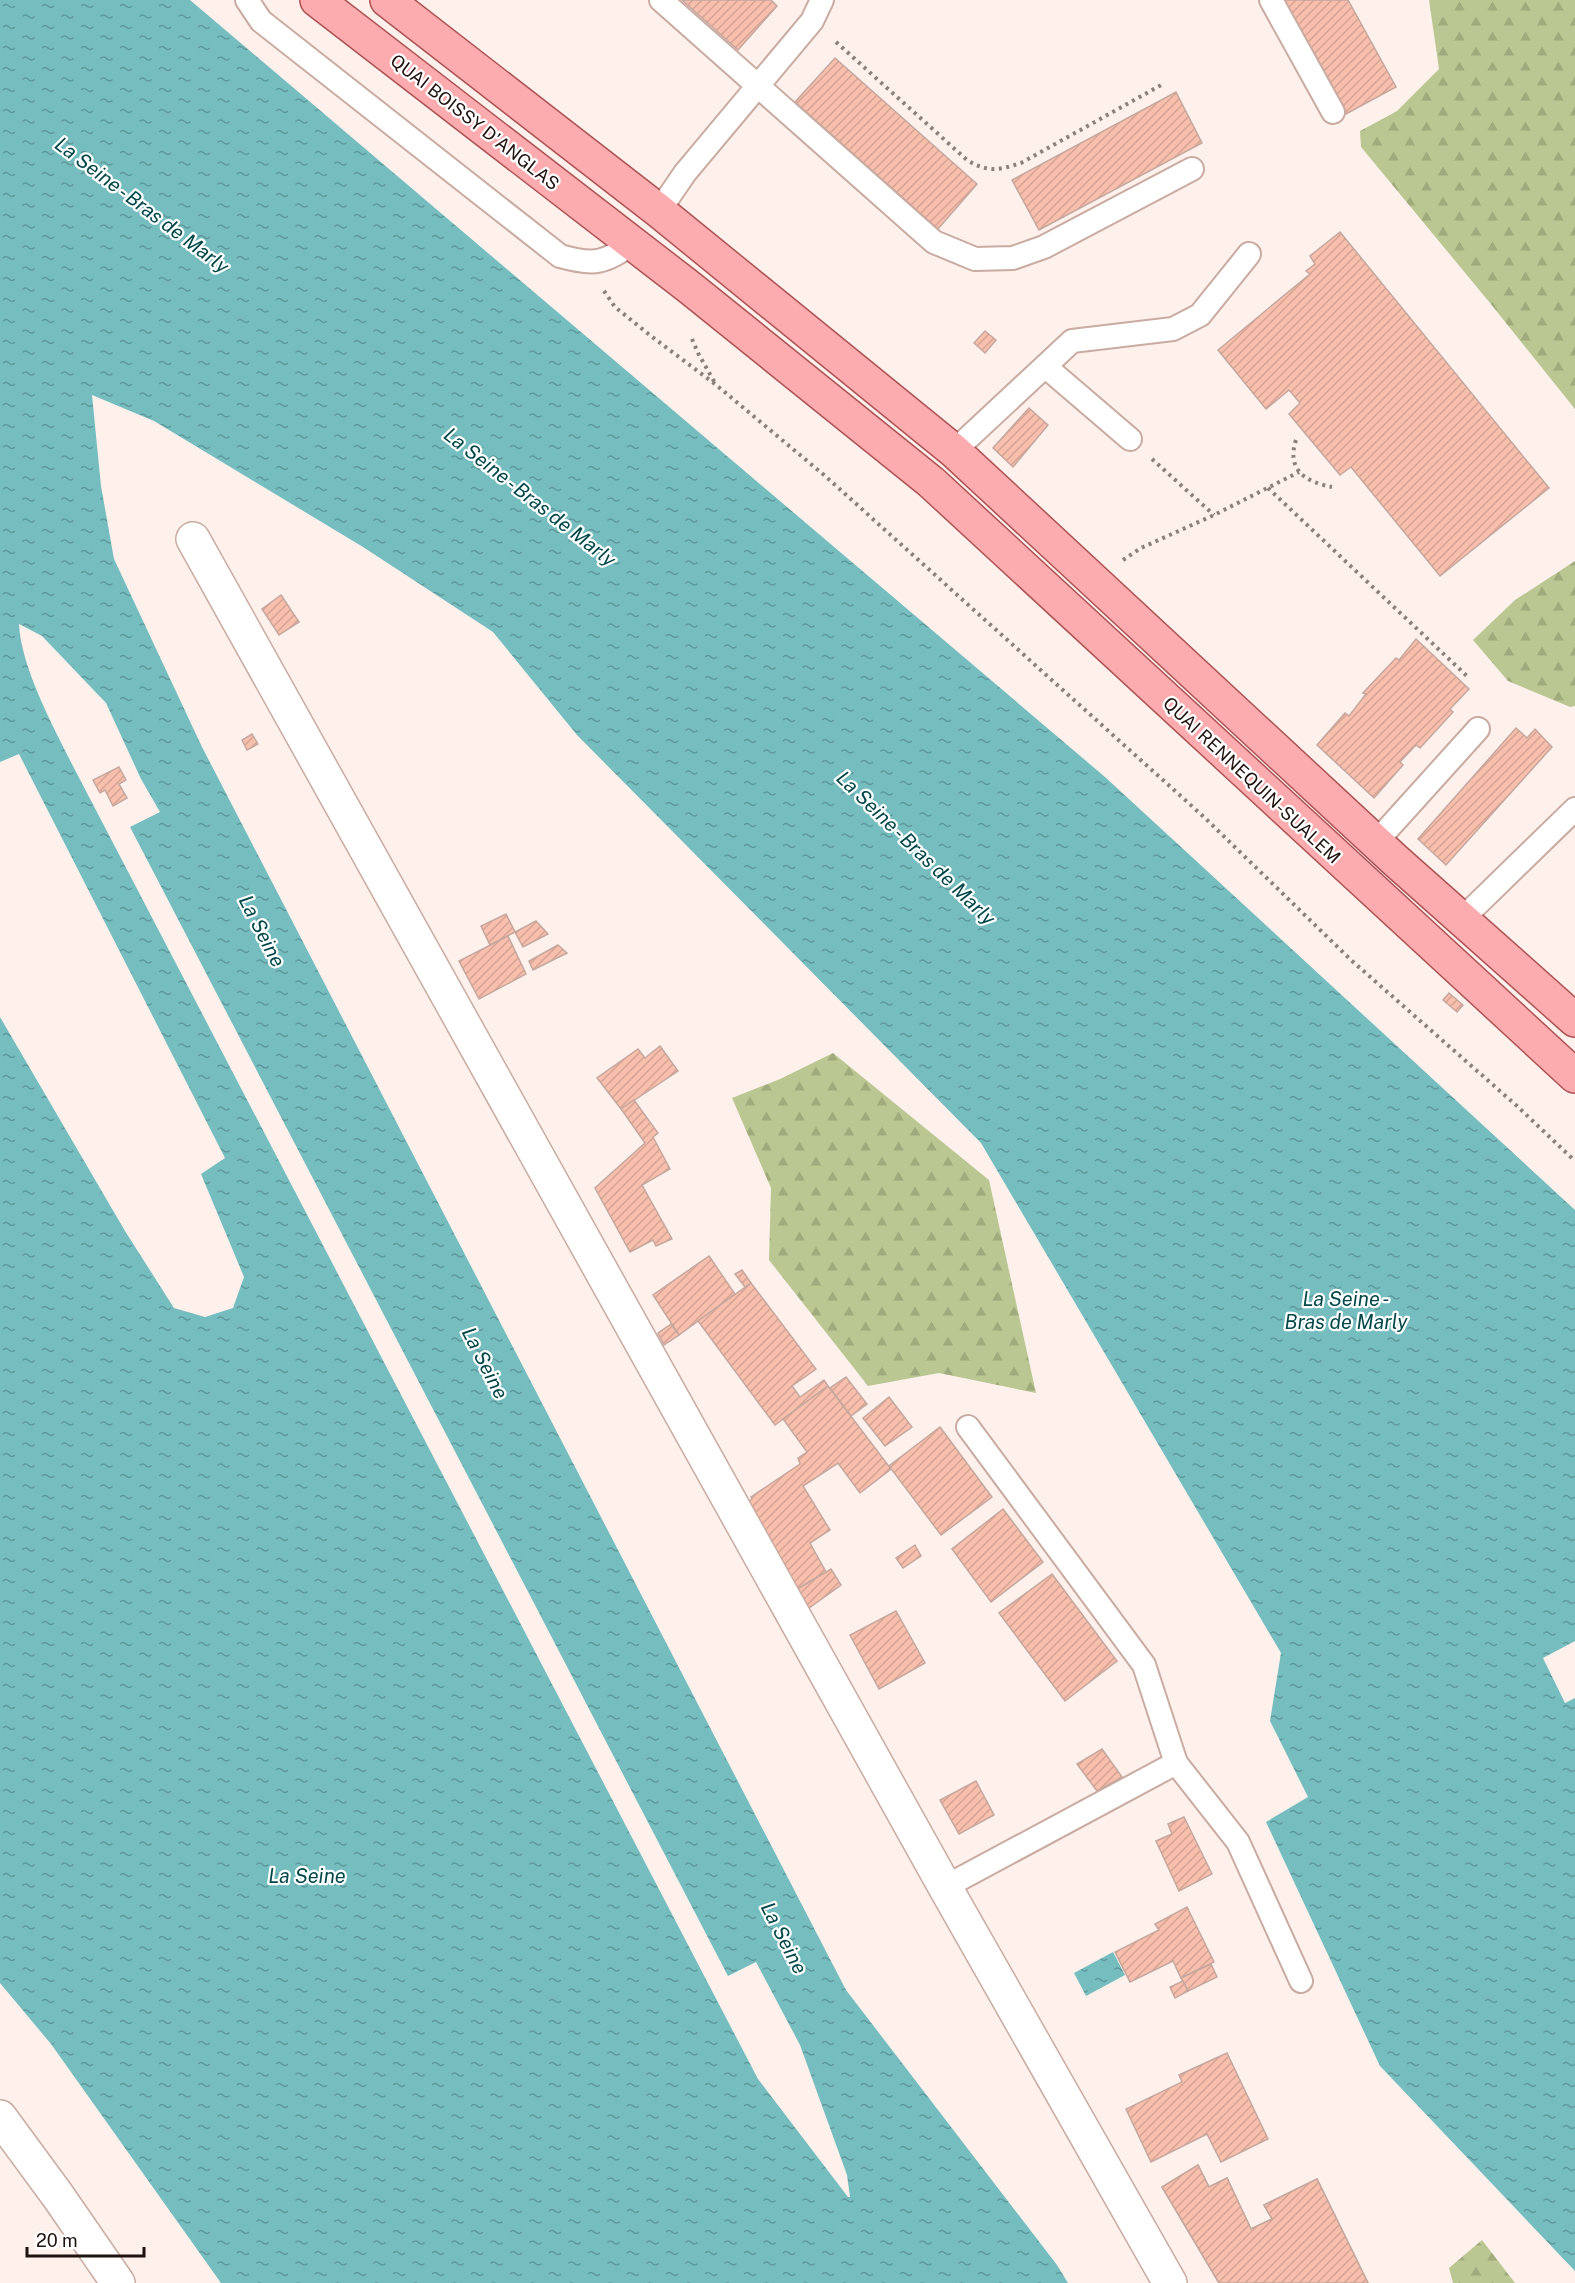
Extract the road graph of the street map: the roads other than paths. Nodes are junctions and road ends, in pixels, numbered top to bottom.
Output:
1 (247, 0) edge
2 (317, 0) edge
3 (387, 0) edge
4 (661, 0) edge
5 (822, 0) edge
6 (1271, 0) edge
7 (757, 84) junction
8 (1333, 112) dead end
9 (1192, 169) dead end
10 (659, 211) junction
11 (633, 243) junction
12 (1249, 254) dead end
13 (1046, 367) junction
14 (1130, 439) road end
15 (954, 451) junction
16 (931, 482) joint
17 (193, 539) dead end
18 (1478, 729) dead end
19 (1575, 809) edge
20 (1376, 842) junction
21 (1461, 920) junction
22 (1575, 1020) edge
23 (1575, 1076) edge
24 (968, 1426) dead end
25 (1176, 1762) junction
26 (945, 1887) junction
27 (1301, 1981) dead end
28 (0, 2117) edge
29 (118, 2283) edge
30 (1170, 2283) edge

1 - 11 lane
2 - 11 main road, QUAI BOISSY D'ANGLAS
3 - 10 main road
4 - 7 lane
5 - 7 lane
6 - 8 lane
7 - 9 lane
7 - 10 lane
10 - 11 main road
10 - 15 main road
11 - 16 main road, QUAI BOISSY D'ANGLAS
12 - 13 lane
13 - 14 lane
13 - 15 lane
15 - 20 main road
16 - 23 main road, QUAI RENNEQUIN-SUALEM
17 - 26 street
18 - 20 lane
19 - 21 lane
20 - 21 main road
21 - 22 main road
24 - 25 lane
25 - 26 lane
25 - 27 lane
26 - 30 street
28 - 29 street

